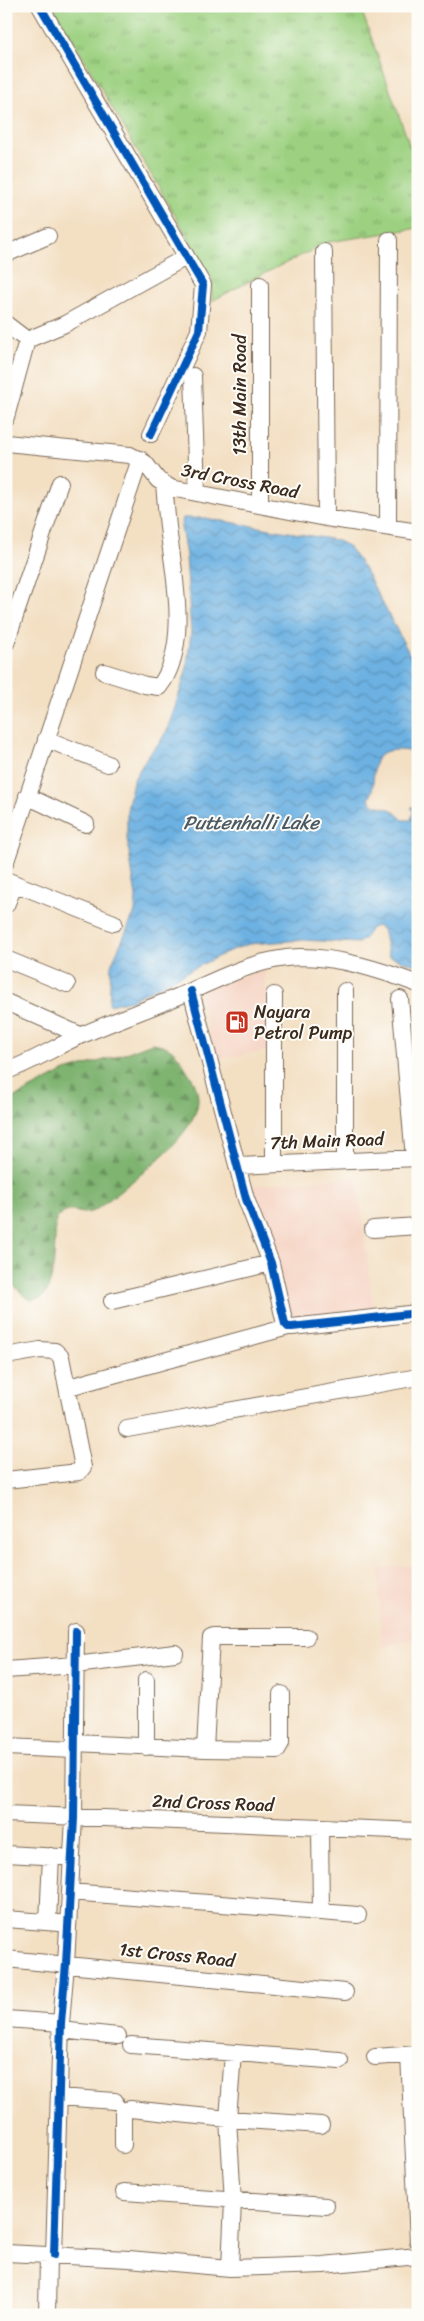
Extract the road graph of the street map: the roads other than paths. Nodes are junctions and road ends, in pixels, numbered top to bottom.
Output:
1 (40, 6) edge
2 (48, 236) dead end
3 (388, 240) dead end
4 (324, 252) dead end
5 (6, 254) edge
6 (186, 257) junction
7 (260, 285) dead end
8 (6, 324) edge
9 (27, 340) junction
10 (193, 376) dead end
11 (6, 416) edge
12 (151, 434) dead end
13 (6, 443) edge
14 (140, 459) junction
15 (60, 483) dead end
16 (164, 485) junction
17 (197, 492) junction
18 (260, 506) junction
19 (326, 518) junction
20 (388, 527) junction
21 (418, 532) edge
22 (6, 644) edge
23 (104, 672) dead end
24 (46, 739) junction
25 (108, 764) dead end
26 (27, 796) junction
27 (86, 824) dead end
28 (6, 861) edge
29 (11, 882) edge
30 (6, 905) edge
31 (114, 924) dead end
32 (6, 959) edge
33 (67, 984) dead end
34 (418, 984) edge
35 (191, 991) junction
36 (345, 991) dead end
37 (274, 995) dead end
38 (400, 999) dead end
39 (6, 1002) edge
40 (80, 1035) junction
41 (6, 1071) edge
42 (416, 1158) edge
43 (345, 1161) junction
44 (274, 1163) junction
45 (238, 1166) junction
46 (418, 1226) edge
47 (373, 1230) dead end
48 (270, 1263) junction
49 (112, 1301) dead end
50 (418, 1313) edge
51 (288, 1327) junction
52 (6, 1356) edge
53 (418, 1376) edge
54 (69, 1387) junction
55 (126, 1429) dead end
56 (6, 1480) edge
57 (76, 1631) dead end
58 (306, 1637) dead end
59 (175, 1653) dead end
60 (75, 1665) junction
61 (6, 1670) edge
62 (146, 1680) dead end
63 (281, 1694) dead end
64 (146, 1746) junction
65 (6, 1747) edge
66 (74, 1747) junction
67 (205, 1749) junction
68 (6, 1814) edge
69 (74, 1818) junction
70 (320, 1827) junction
71 (418, 1831) edge
72 (6, 1854) edge
73 (51, 1856) junction
74 (72, 1857) junction
75 (70, 1892) junction
76 (321, 1912) junction
77 (358, 1915) dead end
78 (6, 1919) edge
79 (48, 1922) junction
80 (68, 1924) junction
81 (6, 1959) edge
82 (66, 1964) junction
83 (345, 1992) dead end
84 (6, 2019) edge
85 (60, 2027) junction
86 (233, 2053) junction
87 (413, 2054) edge
88 (375, 2057) dead end
89 (340, 2061) dead end
90 (59, 2097) junction
91 (115, 2101) dead end
92 (228, 2119) junction
93 (321, 2125) dead end
94 (123, 2145) dead end
95 (124, 2192) dead end
96 (233, 2201) junction
97 (326, 2206) dead end
98 (418, 2242) edge
99 (6, 2252) edge
100 (51, 2255) junction
101 (418, 2256) edge
102 (230, 2268) junction
103 (47, 2315) edge

1 - 6 street
2 - 5 street
3 - 20 street
4 - 19 street
6 - 9 street
6 - 12 street
7 - 18 street, 13th Main Road
8 - 9 street
9 - 11 street
10 - 17 street
13 - 14 street
14 - 16 street, 3rd Cross Road
14 - 24 street
15 - 22 street
16 - 17 street, 3rd Cross Road
16 - 23 street
17 - 18 street, 3rd Cross Road
18 - 19 street, 3rd Cross Road
19 - 20 street, 3rd Cross Road
20 - 21 street, 3rd Cross Road
24 - 25 street
24 - 26 street
26 - 27 street
26 - 28 street
29 - 30 street
29 - 31 street
32 - 33 street
34 - 35 street
35 - 40 street
35 - 45 street
36 - 43 street
37 - 44 street
38 - 42 street
39 - 40 street
40 - 41 street
42 - 43 street, 7th Main Road
43 - 44 street, 7th Main Road
44 - 45 street, 7th Main Road
45 - 48 street
46 - 47 street
48 - 49 street
48 - 51 street
50 - 51 street
51 - 54 street
52 - 54 street
53 - 55 street
54 - 56 street
57 - 60 street
58 - 67 street
59 - 60 street
60 - 61 street
60 - 66 street
62 - 64 street
63 - 67 street
64 - 66 street
64 - 67 street
65 - 66 street
66 - 69 street
68 - 69 street, 2nd Cross Road
69 - 70 street, 2nd Cross Road
69 - 74 street
70 - 71 street, 2nd Cross Road
70 - 76 street
72 - 73 street
73 - 74 street
73 - 79 street
74 - 75 street
75 - 76 street
75 - 80 street
76 - 77 street
78 - 79 street
79 - 80 street
80 - 82 street
81 - 82 street, 1st Cross Road
82 - 83 street, 1st Cross Road
82 - 85 street
84 - 85 street
85 - 86 street
85 - 90 street
86 - 89 street
86 - 92 street
87 - 88 street
87 - 98 street
90 - 91 street
90 - 100 street
92 - 93 street
92 - 94 street
92 - 96 street
95 - 96 street
96 - 97 street
96 - 102 street
99 - 100 street
100 - 102 street
100 - 103 street
101 - 102 street

